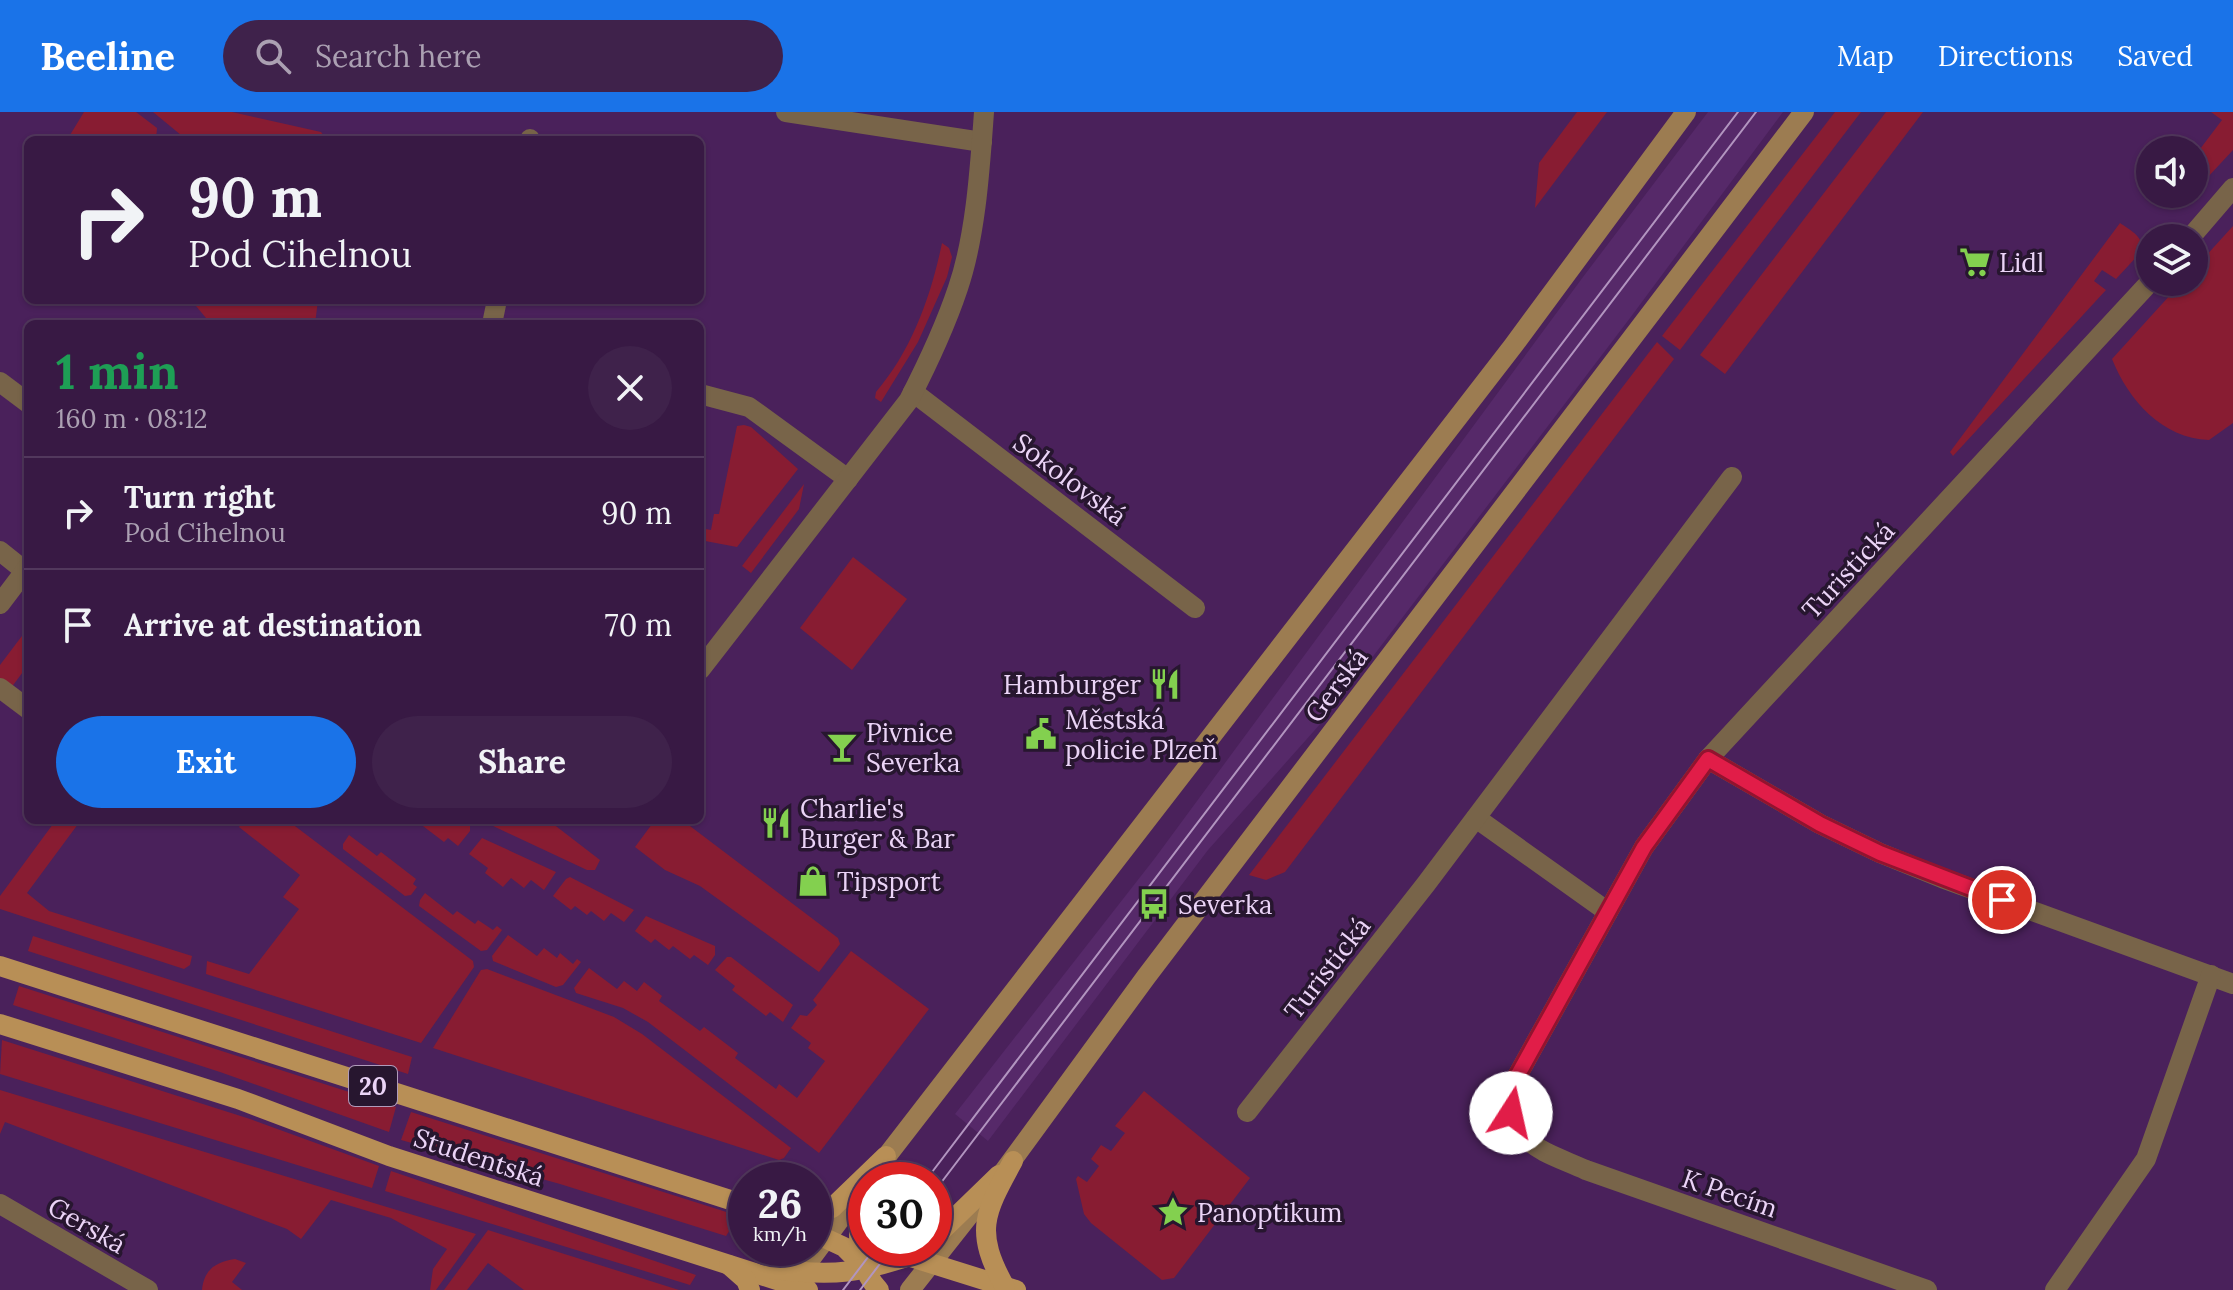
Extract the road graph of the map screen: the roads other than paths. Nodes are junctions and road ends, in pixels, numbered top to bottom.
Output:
1 (786, 112) edge
2 (984, 112) edge
3 (1686, 112) edge
4 (1804, 112) edge
5 (982, 142) junction
6 (2233, 188) edge
7 (2202, 224) edge
8 (2137, 296) edge
9 (0, 382) edge
10 (913, 392) junction
11 (704, 395) edge
12 (24, 400) edge
13 (1732, 477) dead end
14 (848, 479) junction
15 (0, 551) edge
16 (24, 567) edge
17 (24, 573) edge
18 (0, 604) edge
19 (1195, 608) dead end
20 (704, 665) edge
21 (0, 688) edge
22 (24, 706) edge
23 (1708, 759) junction
24 (1476, 818) junction
25 (1608, 912) junction
26 (0, 966) edge
27 (2211, 975) junction
28 (2233, 984) edge
29 (0, 1024) edge
30 (1247, 1112) dead end
31 (1521, 1136) joint
32 (886, 1156) junction
33 (1013, 1161) junction
34 (882, 1162) edge
35 (728, 1199) edge
36 (0, 1204) edge
37 (848, 1204) edge
38 (832, 1208) edge
39 (952, 1220) edge
40 (832, 1221) edge
41 (952, 1227) edge
42 (832, 1240) edge
43 (726, 1262) junction
44 (920, 1266) edge
45 (941, 1266) edge
46 (873, 1268) edge
47 (800, 1282) edge
48 (1010, 1288) edge
49 (148, 1290) edge
50 (750, 1290) edge
51 (817, 1290) edge
52 (879, 1290) edge
53 (910, 1290) edge
54 (1927, 1290) edge
55 (2055, 1290) edge

1 - 5 street
2 - 5 street
3 - 32 main road
4 - 33 main road, Gerská
5 - 10 street
6 - 7 street
8 - 23 street, Turistická
9 - 12 street
10 - 14 street
10 - 19 street, Sokolovská
11 - 14 street
13 - 24 street, Turistická
14 - 20 street
15 - 16 street
17 - 18 street
21 - 22 street
23 - 25 street, Turistická
23 - 27 street
24 - 25 street
24 - 30 street, Turistická
25 - 31 street, Turistická
26 - 35 main road, Studentská / 20
27 - 28 street
27 - 55 street
29 - 43 main road, Studentská / 20
31 - 54 street, K Pecím
32 - 34 main road
32 - 38 main road
33 - 39 main road
33 - 41 main road, Gerská
33 - 48 main road
36 - 49 street, Gerská
37 - 40 main road
42 - 46 main road
43 - 47 main road, Studentská / 20
43 - 50 main road
44 - 53 main road, Gerská
45 - 48 main road
46 - 47 main road, Studentská
46 - 51 main road
46 - 52 main road

